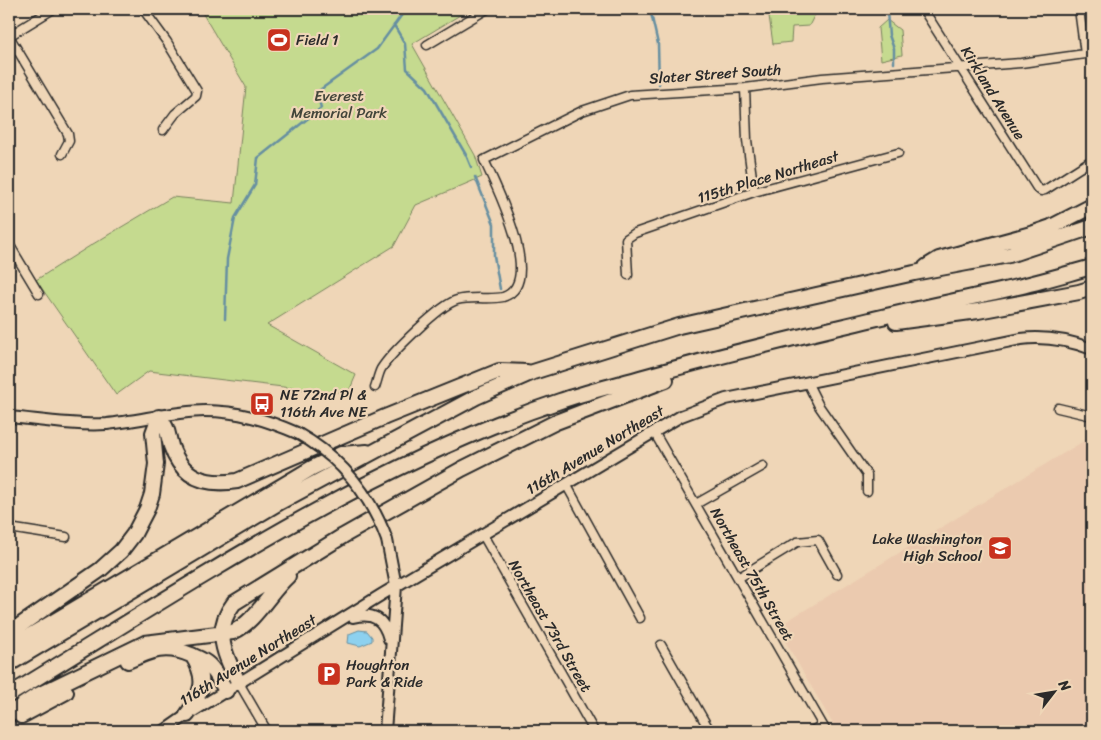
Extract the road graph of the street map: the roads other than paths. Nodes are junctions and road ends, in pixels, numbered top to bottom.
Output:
1 (53, 9) edge
2 (143, 9) edge
3 (488, 9) edge
4 (923, 9) edge
5 (1079, 9) edge
6 (9, 36) edge
7 (427, 46) dead end
8 (1089, 53) edge
9 (961, 68) junction
10 (745, 88) junction
11 (163, 130) dead end
12 (898, 153) dead end
13 (62, 154) dead end
14 (1092, 160) edge
15 (754, 192) junction
16 (1092, 206) edge
17 (1092, 226) edge
18 (9, 244) edge
19 (1092, 266) edge
20 (914, 273) junction
21 (628, 275) dead end
22 (1092, 288) edge
23 (39, 294) dead end
24 (858, 322) junction
25 (1092, 349) edge
26 (696, 362) junction
27 (533, 372) junction
28 (806, 382) junction
29 (375, 387) dead end
30 (1058, 408) dead end
31 (1092, 416) edge
32 (9, 417) edge
33 (159, 417) junction
34 (654, 432) junction
35 (373, 451) junction
36 (763, 466) dead end
37 (566, 484) junction
38 (867, 491) dead end
39 (696, 504) junction
40 (9, 528) edge
41 (482, 535) junction
42 (66, 537) dead end
43 (316, 552) junction
44 (837, 574) dead end
45 (738, 578) junction
46 (396, 586) junction
47 (640, 618) dead end
48 (344, 619) junction
49 (9, 633) edge
50 (222, 633) junction
51 (391, 645) junction
52 (661, 645) dead end
53 (9, 648) edge
54 (192, 655) junction
55 (9, 664) edge
56 (239, 684) junction
57 (226, 691) junction
58 (9, 695) edge
59 (9, 714) edge
60 (187, 715) junction
61 (9, 722) edge
62 (824, 728) edge
63 (164, 731) edge
64 (267, 731) edge
65 (366, 731) edge
66 (385, 731) edge
67 (594, 731) edge
68 (710, 731) edge
69 (812, 731) edge

1 - 6 street
2 - 11 street
3 - 7 street
4 - 9 street, Kirkland Avenue
5 - 8 street
6 - 13 street
8 - 9 street, Slater Street South
9 - 10 street, Slater Street South
9 - 14 street, Kirkland Avenue
10 - 15 street
10 - 29 street, Slater Street South
12 - 15 street, 115th Place Northeast
15 - 21 street, 115th Place Northeast
16 - 20 highway
17 - 20 highway
18 - 23 street
19 - 24 highway
20 - 27 highway
22 - 24 highway
24 - 26 highway
25 - 28 main road, 116th Avenue Northeast
26 - 43 highway
26 - 58 highway
27 - 33 highway
27 - 35 highway
28 - 34 main road, 116th Avenue Northeast
28 - 38 street
30 - 31 street
32 - 33 main road
33 - 46 main road, bridge
33 - 49 highway
34 - 37 main road, 116th Avenue Northeast
34 - 39 street, Northeast 75th Street
35 - 53 highway
35 - 55 highway
36 - 39 street
37 - 41 main road, 116th Avenue Northeast
37 - 47 street
39 - 45 street, Northeast 75th Street
40 - 42 street
41 - 46 main road, 116th Avenue Northeast
41 - 67 street, Northeast 73rd Street
43 - 50 highway
43 - 50 highway
44 - 45 street
45 - 62 street, Northeast 75th Street
46 - 48 main road, 116th Avenue Northeast
46 - 51 main road
48 - 51 main road
48 - 56 main road, 116th Avenue Northeast
50 - 56 highway
50 - 59 highway
51 - 66 main road
52 - 68 street
54 - 57 highway
54 - 60 highway
54 - 61 highway
56 - 57 main road, 116th Avenue Northeast
56 - 64 street
57 - 60 main road, 116th Avenue Northeast
60 - 63 main road, 116th Avenue Northeast
62 - 69 street
65 - 66 street

